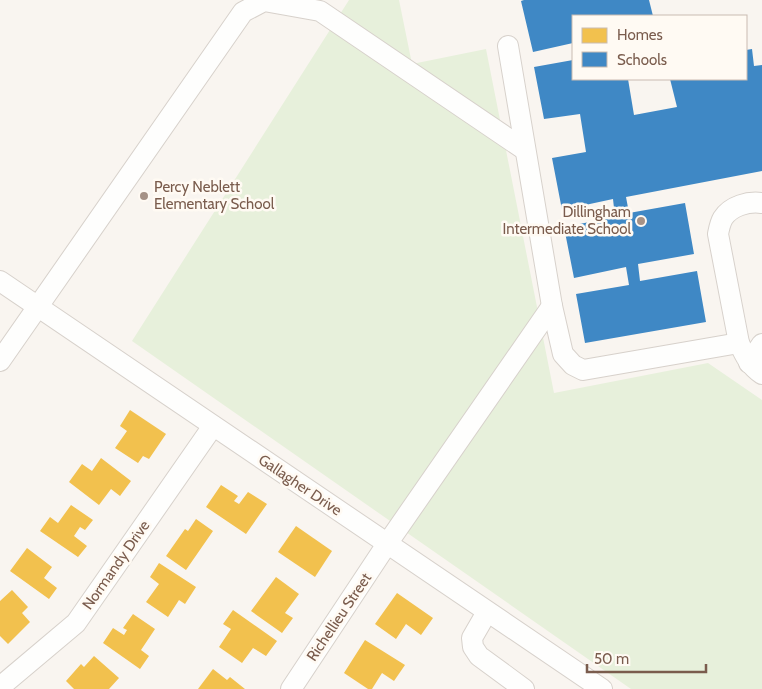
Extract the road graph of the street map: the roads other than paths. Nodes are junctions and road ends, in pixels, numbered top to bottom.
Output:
1 (508, 46) dead end
2 (525, 150) junction
3 (762, 203) edge
4 (0, 281) edge
5 (552, 306) junction
6 (38, 307) junction
7 (739, 343) junction
8 (762, 344) edge
9 (0, 361) edge
10 (756, 368) edge
11 (213, 426) junction
12 (387, 544) junction
13 (487, 612) junction
14 (0, 687) edge
15 (291, 689) edge
16 (524, 689) edge
17 (602, 689) edge

1 - 2 street
2 - 5 street
2 - 6 street
3 - 7 street
4 - 6 street, Gallagher Drive
5 - 7 street
5 - 12 street, Richellieu Street
6 - 9 street
6 - 11 street, Gallagher Drive
7 - 10 street
8 - 10 street
11 - 12 street, Gallagher Drive
11 - 14 street, Normandy Drive
12 - 13 street, Gallagher Drive
12 - 15 street, Richellieu Street
13 - 16 street
13 - 17 street, Gallagher Drive

